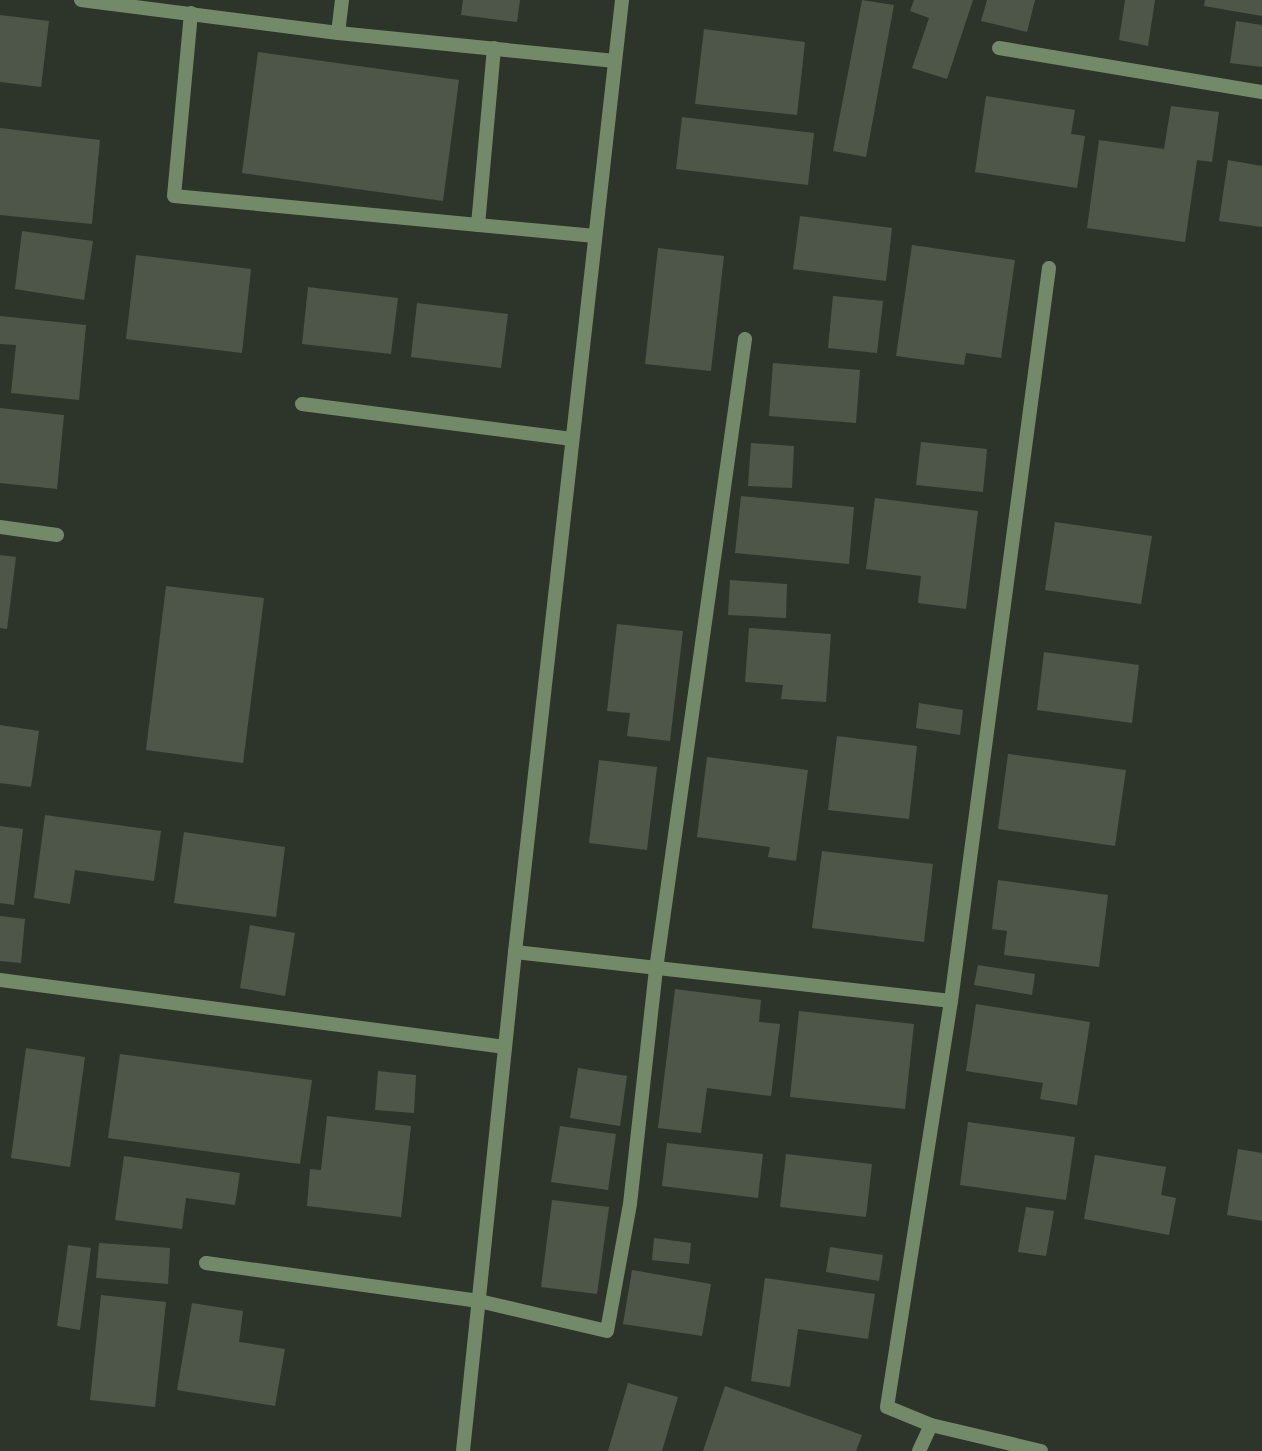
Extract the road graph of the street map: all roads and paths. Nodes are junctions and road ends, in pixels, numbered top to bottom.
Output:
1 (80, 0) edge
2 (342, 0) edge
3 (622, 0) edge
4 (191, 13) junction
5 (338, 33) junction
6 (494, 48) junction
7 (999, 48) dead end
8 (615, 61) junction
9 (1262, 92) edge
10 (478, 225) junction
11 (595, 236) junction
12 (1049, 268) dead end
13 (746, 338) dead end
14 (302, 404) dead end
15 (572, 439) junction
16 (0, 527) edge
17 (57, 535) dead end
18 (514, 952) junction
19 (656, 968) junction
20 (0, 980) edge
21 (951, 1001) junction
22 (505, 1047) junction
23 (206, 1263) dead end
24 (479, 1301) junction
25 (931, 1425) junction
26 (463, 1451) edge
27 (919, 1451) edge
28 (1041, 1451) edge

1 - 4 street
2 - 5 street
3 - 8 street
4 - 5 street
4 - 10 street
5 - 6 street
6 - 8 street
6 - 10 street
7 - 9 street
8 - 11 street
10 - 11 street
11 - 15 street
12 - 21 street
13 - 19 street
14 - 15 street
15 - 18 street
16 - 17 street
18 - 19 street
18 - 22 street
19 - 21 street
19 - 24 street
20 - 22 street
21 - 25 street
22 - 24 street
23 - 24 street
24 - 26 street
25 - 27 street
25 - 28 street

